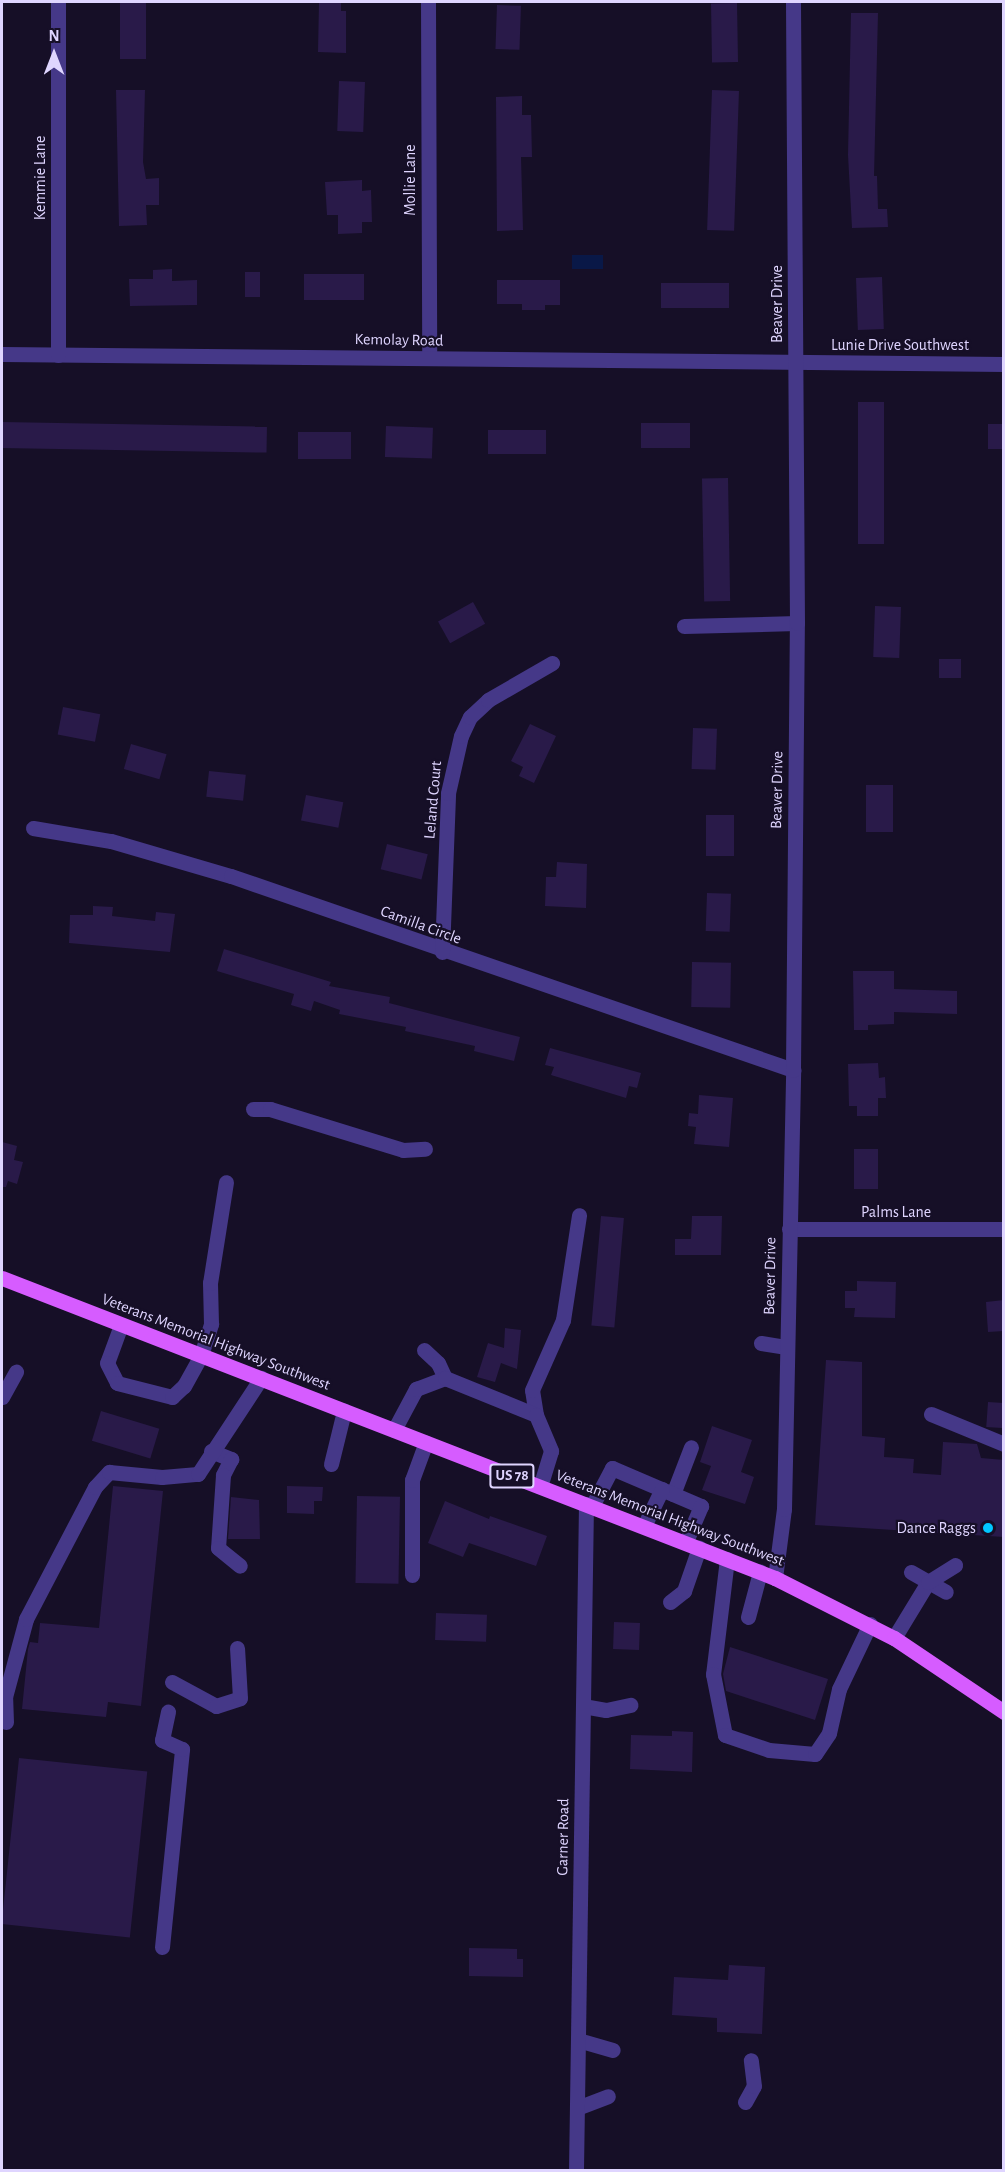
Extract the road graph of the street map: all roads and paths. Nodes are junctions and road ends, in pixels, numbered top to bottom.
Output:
1 (58, 2) edge
2 (428, 2) edge
3 (793, 2) edge
4 (2, 354) edge
5 (58, 355) junction
6 (429, 358) junction
7 (795, 363) junction
8 (1004, 364) edge
9 (797, 623) junction
10 (684, 626) dead end
11 (552, 663) dead end
12 (33, 828) dead end
13 (442, 952) junction
14 (792, 1070) junction
15 (252, 1109) dead end
16 (425, 1149) dead end
17 (226, 1182) dead end
18 (579, 1215) dead end
19 (789, 1229) junction
20 (1004, 1229) edge
21 (2, 1278) edge
22 (121, 1324) junction
23 (761, 1343) dead end
24 (787, 1347) junction
25 (424, 1350) dead end
26 (201, 1355) junction
27 (16, 1372) dead end
28 (261, 1378) junction
29 (445, 1378) junction
30 (2, 1397) edge
31 (344, 1411) junction
32 (930, 1414) dead end
33 (536, 1415) junction
34 (394, 1430) junction
35 (426, 1442) junction
36 (1004, 1444) edge
37 (691, 1447) dead end
38 (211, 1450) junction
39 (331, 1464) dead end
40 (540, 1486) junction
41 (667, 1492) junction
42 (589, 1505) junction
43 (644, 1526) junction
44 (693, 1545) junction
45 (727, 1559) junction
46 (955, 1565) dead end
47 (240, 1566) dead end
48 (760, 1572) junction
49 (911, 1572) dead end
50 (412, 1575) dead end
51 (775, 1578) junction
52 (928, 1582) junction
53 (946, 1592) dead end
54 (670, 1602) dead end
55 (748, 1617) dead end
56 (870, 1624) junction
57 (894, 1638) junction
58 (237, 1648) dead end
59 (172, 1682) dead end
60 (583, 1706) junction
61 (630, 1706) dead end
62 (168, 1712) dead end
63 (1004, 1712) edge
64 (6, 1722) dead end
65 (162, 1947) dead end
66 (578, 2040) junction
67 (613, 2050) dead end
68 (751, 2060) dead end
69 (608, 2096) dead end
70 (745, 2102) dead end
71 (577, 2108) junction
72 (576, 2170) edge

1 - 5 street, Kemmie Lane
2 - 6 street, Mollie Lane
3 - 7 street, Beaver Drive
4 - 5 street, Kemolay Road
5 - 6 street, Kemolay Road
6 - 7 street, Kemolay Road
7 - 8 street, Lunie Drive Southwest
7 - 9 street, Beaver Drive
9 - 10 street
9 - 14 street, Beaver Drive
11 - 13 street, Leland Court
12 - 13 street, Camilla Circle
13 - 14 street, Camilla Circle
14 - 19 street, Beaver Drive
15 - 16 street
17 - 26 street
18 - 33 street
19 - 20 street, Palms Lane
19 - 24 street, Beaver Drive
21 - 22 main road, Veterans Memorial Highway Southwest / US 78
22 - 26 main road, Veterans Memorial Highway Southwest / US 78
22 - 26 street
23 - 24 street
24 - 51 street, Beaver Drive
25 - 29 street
26 - 28 main road, Veterans Memorial Highway Southwest / US 78
27 - 30 street
28 - 31 main road, Veterans Memorial Highway Southwest / US 78
28 - 38 street
29 - 33 street
29 - 34 street
31 - 34 main road, Veterans Memorial Highway Southwest / US 78
31 - 39 street
32 - 36 street
33 - 40 street
34 - 35 main road, Veterans Memorial Highway Southwest / US 78
35 - 40 main road, Veterans Memorial Highway Southwest / US 78
35 - 50 street
37 - 41 street
38 - 47 street
38 - 64 street
40 - 42 main road, Veterans Memorial Highway Southwest / US 78
41 - 42 street
41 - 43 street
41 - 44 street
42 - 43 main road, Veterans Memorial Highway Southwest / US 78
42 - 60 street, Garner Road
43 - 44 main road, Veterans Memorial Highway Southwest / US 78
44 - 45 main road, Veterans Memorial Highway Southwest / US 78
44 - 54 street
45 - 48 main road, Veterans Memorial Highway Southwest / US 78
45 - 56 street
46 - 52 street
48 - 51 main road, Veterans Memorial Highway Southwest / US 78
48 - 55 street
49 - 52 street
51 - 56 main road, Veterans Memorial Highway Southwest / US 78
52 - 53 street
52 - 57 street
56 - 57 main road, Veterans Memorial Highway Southwest / US 78
57 - 63 main road, Veterans Memorial Highway Southwest / US 78
58 - 59 street
60 - 61 street
60 - 66 street, Garner Road
62 - 65 street
66 - 67 street
66 - 71 street, Garner Road
68 - 70 street
69 - 71 street
71 - 72 street, Garner Road

